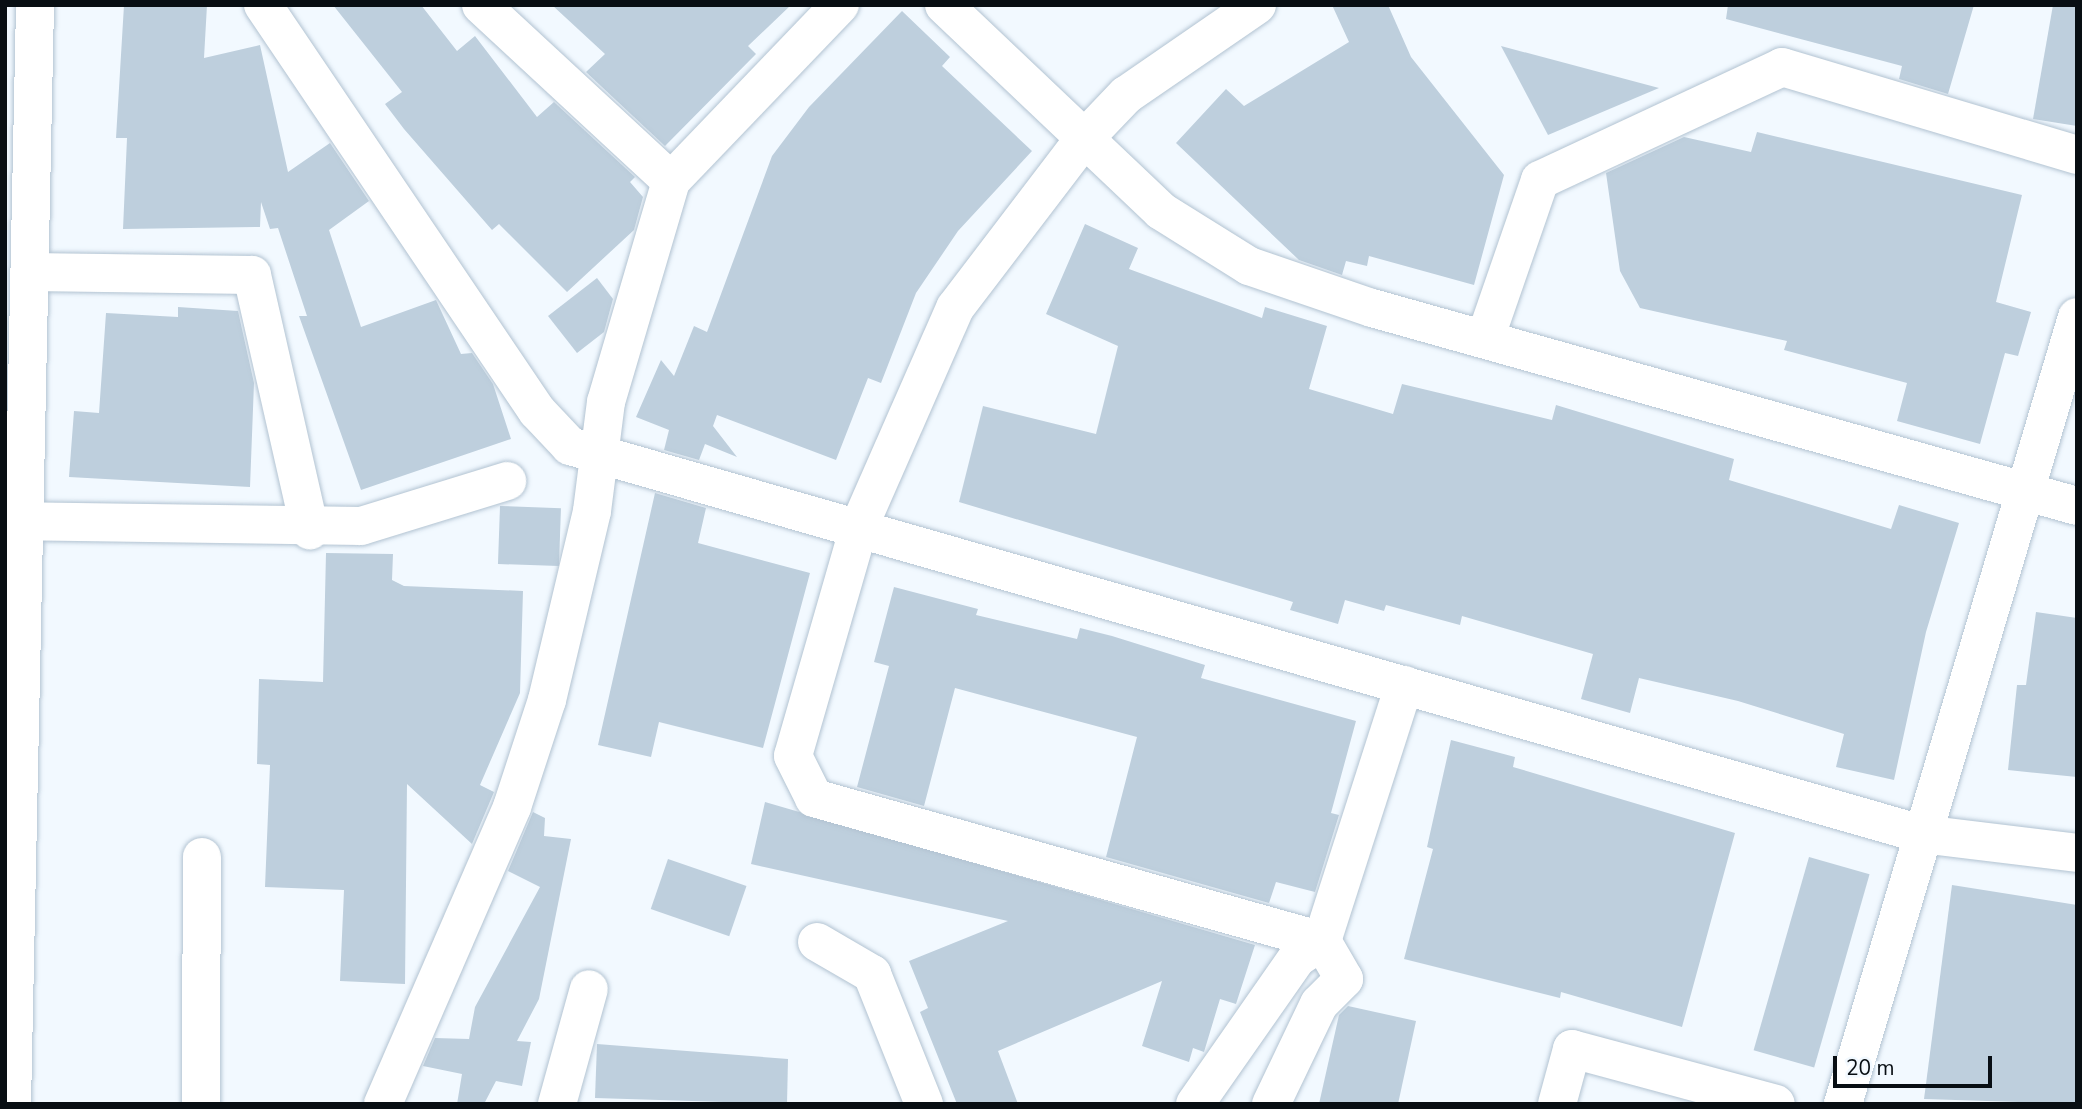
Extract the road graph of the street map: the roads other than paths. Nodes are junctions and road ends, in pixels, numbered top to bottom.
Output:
1 (35, 5) edge
2 (263, 5) edge
3 (481, 5) edge
4 (840, 5) edge
5 (944, 5) edge
6 (1257, 5) edge
7 (1083, 140) junction
8 (2077, 155) edge
9 (671, 181) junction
10 (30, 272) junction
11 (2077, 317) edge
12 (1486, 336) junction
13 (583, 449) junction
14 (507, 481) dead end
15 (2022, 493) junction
16 (2077, 506) edge
17 (14, 522) edge
18 (859, 527) junction
19 (310, 530) junction
20 (1404, 685) junction
21 (1921, 834) junction
22 (2077, 853) edge
23 (202, 857) dead end
24 (1322, 941) junction
25 (817, 942) dead end
26 (589, 989) dead end
27 (12, 1104) edge
28 (201, 1104) edge
29 (383, 1104) edge
30 (557, 1104) edge
31 (924, 1104) edge
32 (1195, 1104) edge
33 (1271, 1104) edge
34 (1558, 1104) edge
35 (1776, 1104) edge
36 (1843, 1104) edge

1 - 10 street
2 - 13 street
3 - 9 street
4 - 9 street
5 - 7 street
6 - 7 street
7 - 12 street
7 - 18 street
8 - 12 street
9 - 13 street
10 - 17 street
10 - 19 street
11 - 15 street
12 - 15 street
13 - 18 street
13 - 29 street
14 - 19 street
15 - 16 street
15 - 21 street
17 - 19 street
17 - 27 street
18 - 20 street
18 - 24 street
20 - 21 street
20 - 24 street
21 - 22 street
21 - 36 street
23 - 28 street
24 - 32 street
24 - 33 street
25 - 31 street
26 - 30 street
34 - 35 street

